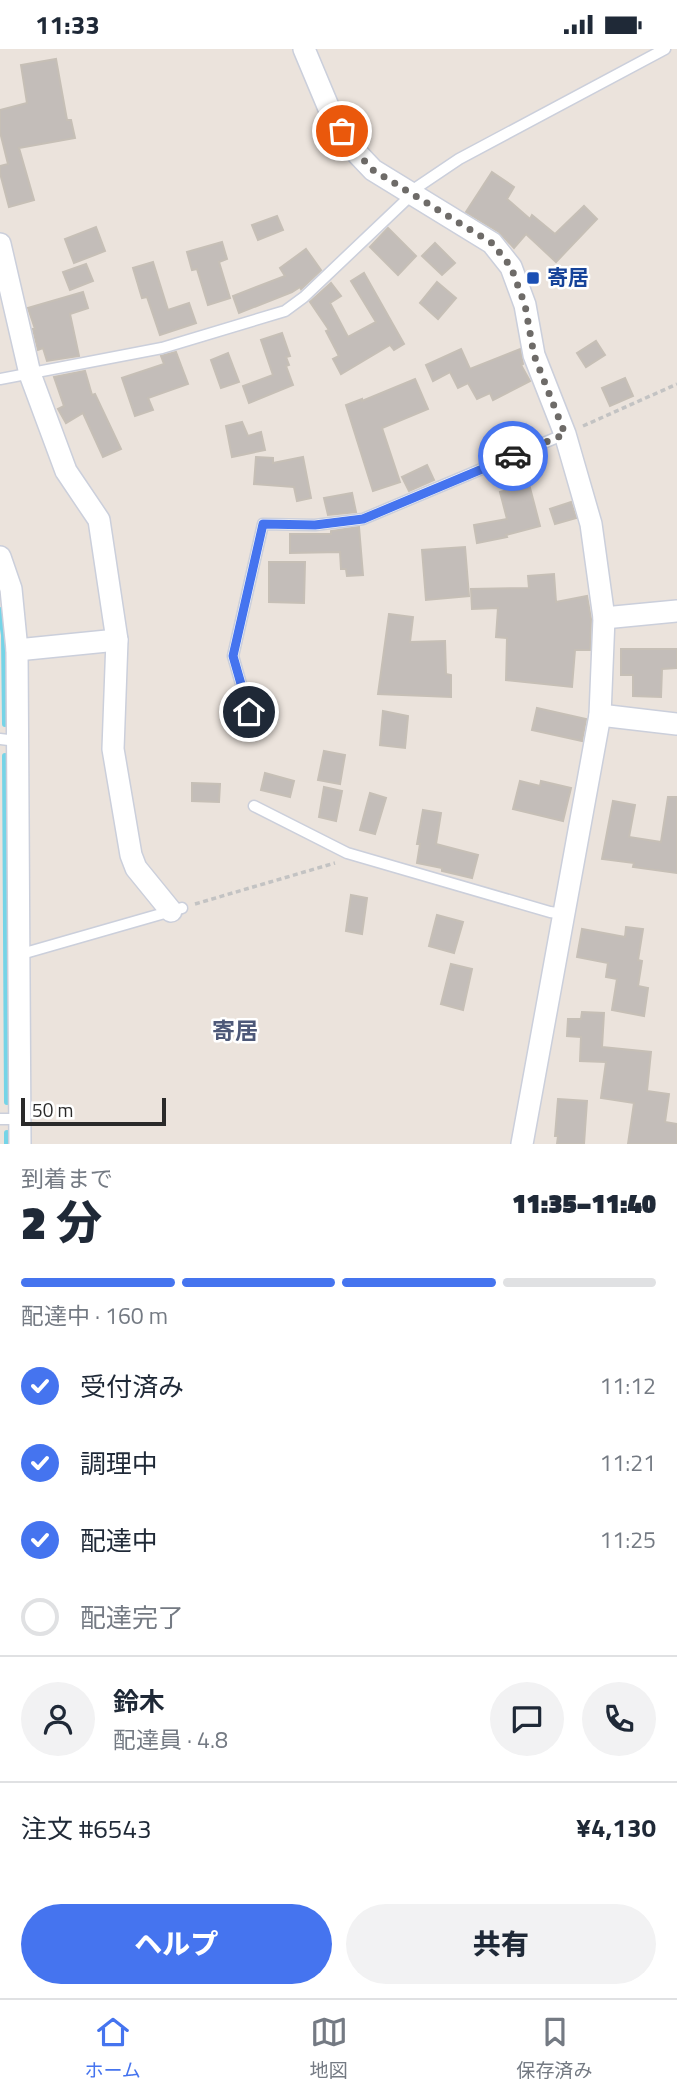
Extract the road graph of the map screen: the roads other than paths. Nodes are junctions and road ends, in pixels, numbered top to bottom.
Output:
1 (304, 49) edge
2 (665, 49) edge
3 (410, 192) junction
4 (0, 244) edge
5 (30, 374) junction
6 (0, 379) edge
7 (565, 434) junction
8 (0, 557) edge
9 (677, 611) edge
10 (604, 618) junction
11 (117, 640) junction
12 (17, 650) junction
13 (249, 712) dead end
14 (600, 715) junction
15 (677, 724) edge
16 (8, 740) edge
17 (254, 806) dead end
18 (177, 909) joint
19 (564, 914) junction
20 (18, 955) junction
21 (9, 1119) edge
22 (20, 1144) edge
23 (522, 1144) edge

1 - 3 street
2 - 3 lane
3 - 5 lane
3 - 7 street
4 - 5 street
5 - 6 lane
5 - 11 street
7 - 10 street
7 - 13 lane
8 - 12 street
9 - 10 street
10 - 14 street
11 - 12 street
11 - 18 street
12 - 16 street
14 - 15 street
14 - 19 street
16 - 20 street
17 - 19 lane
18 - 20 lane
19 - 23 street
20 - 21 street
21 - 22 street

